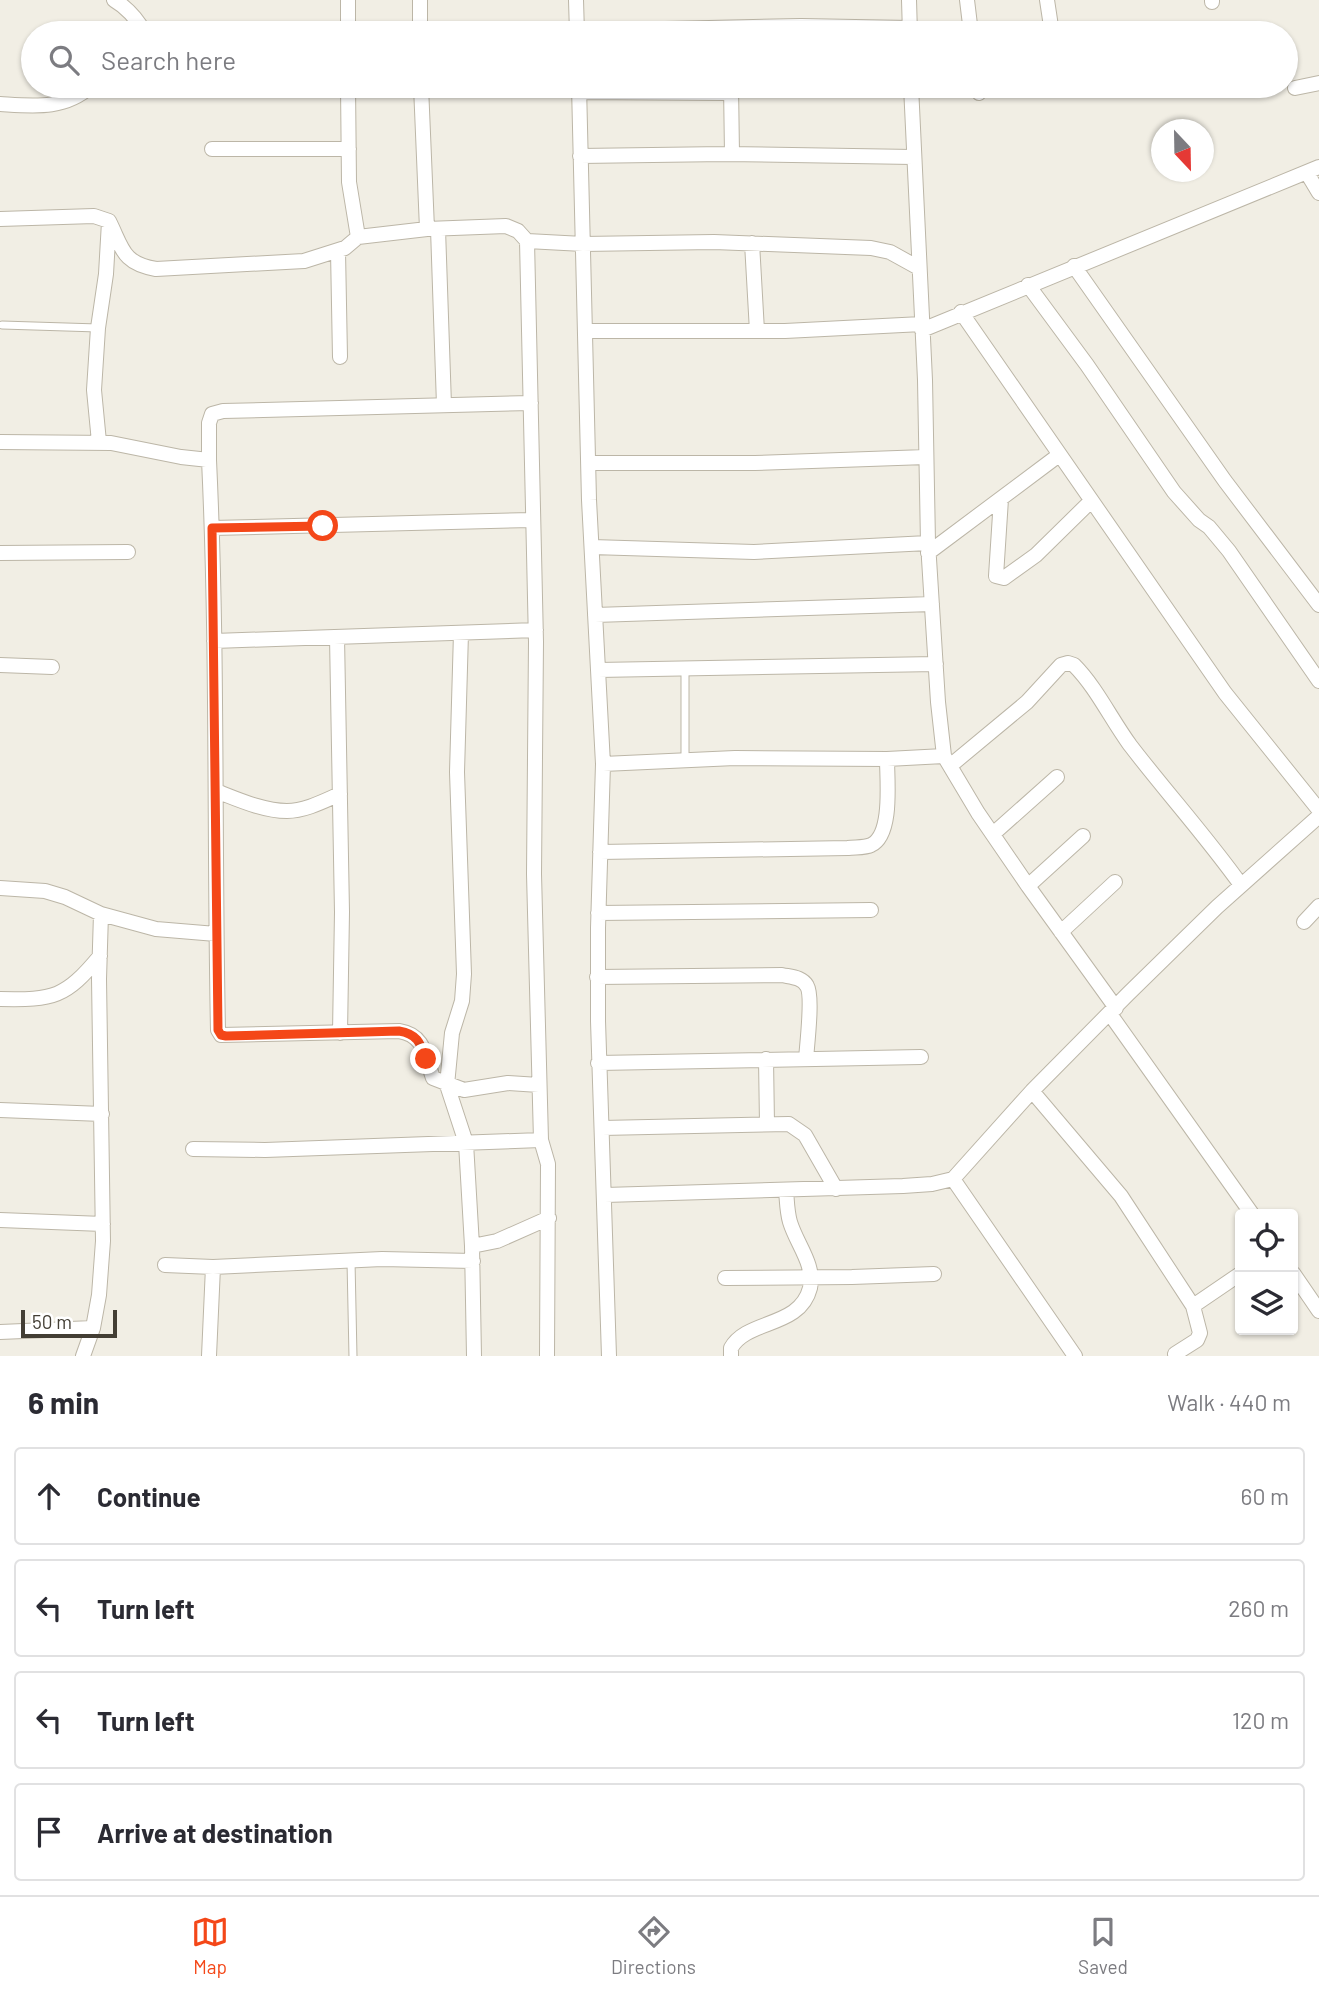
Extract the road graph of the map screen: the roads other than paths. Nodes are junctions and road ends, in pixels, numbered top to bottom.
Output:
1 (114, 0) edge
2 (348, 0) edge
3 (420, 0) edge
4 (576, 0) edge
5 (909, 0) edge
6 (967, 0) edge
7 (1047, 0) edge
8 (137, 21) edge
9 (348, 21) edge
10 (420, 21) edge
11 (577, 21) edge
12 (909, 21) edge
13 (970, 21) edge
14 (1050, 21) edge
15 (1319, 83) edge
16 (1298, 87) edge
17 (74, 98) edge
18 (348, 98) edge
19 (422, 98) edge
20 (579, 98) edge
21 (731, 98) edge
22 (911, 98) edge
23 (0, 104) edge
24 (212, 149) dead end
25 (349, 149) junction
26 (732, 154) junction
27 (580, 156) junction
28 (913, 158) junction
29 (1313, 170) edge
30 (1319, 193) edge
31 (0, 219) edge
32 (109, 221) junction
33 (433, 229) junction
34 (358, 237) junction
35 (527, 241) junction
36 (752, 243) junction
37 (583, 244) junction
38 (338, 251) junction
39 (1074, 267) junction
40 (919, 268) junction
41 (1028, 285) junction
42 (961, 312) junction
43 (2, 325) dead end
44 (922, 327) junction
45 (98, 328) junction
46 (584, 331) junction
47 (757, 331) junction
48 (340, 357) dead end
49 (531, 403) junction
50 (444, 405) junction
51 (0, 442) edge
52 (99, 442) junction
53 (1059, 455) junction
54 (926, 457) junction
55 (209, 460) junction
56 (588, 463) junction
57 (1001, 499) junction
58 (1090, 502) junction
59 (533, 520) junction
60 (212, 528) junction
61 (592, 547) junction
62 (928, 548) junction
63 (128, 552) dead end
64 (0, 553) edge
65 (932, 604) junction
66 (1319, 606) edge
67 (595, 615) junction
68 (536, 630) junction
69 (461, 633) junction
70 (337, 637) junction
71 (214, 641) junction
72 (936, 664) junction
73 (0, 665) edge
74 (52, 667) dead end
75 (598, 670) junction
76 (685, 670) junction
77 (1319, 681) edge
78 (887, 759) junction
79 (685, 760) junction
80 (947, 761) junction
81 (603, 764) junction
82 (1057, 777) dead end
83 (216, 791) junction
84 (341, 794) junction
85 (1317, 820) edge
86 (993, 834) junction
87 (1083, 836) dead end
88 (600, 852) junction
89 (1115, 882) dead end
90 (1241, 885) junction
91 (1028, 886) junction
92 (0, 888) edge
93 (1319, 906) edge
94 (871, 910) dead end
95 (598, 913) junction
96 (101, 914) junction
97 (1304, 922) dead end
98 (1060, 932) junction
99 (216, 934) junction
100 (100, 956) junction
101 (597, 977) junction
102 (0, 999) edge
103 (1113, 1011) junction
104 (340, 1033) junction
105 (921, 1057) dead end
106 (766, 1059) junction
107 (806, 1059) junction
108 (598, 1063) junction
109 (447, 1085) junction
110 (540, 1085) junction
111 (1032, 1091) junction
112 (0, 1110) edge
113 (102, 1114) junction
114 (767, 1124) junction
115 (602, 1128) junction
116 (541, 1140) junction
117 (466, 1143) junction
118 (193, 1149) dead end
119 (953, 1179) junction
120 (836, 1189) junction
121 (786, 1190) junction
122 (605, 1195) junction
123 (1249, 1209) edge
124 (550, 1218) junction
125 (0, 1220) edge
126 (103, 1224) junction
127 (472, 1246) junction
128 (351, 1261) junction
129 (472, 1261) junction
130 (165, 1265) dead end
131 (213, 1267) junction
132 (934, 1274) dead end
133 (812, 1277) junction
134 (1235, 1277) edge
135 (725, 1278) dead end
136 (1298, 1280) edge
137 (1193, 1306) junction
138 (1319, 1311) edge
139 (93, 1328) junction
140 (0, 1332) edge
141 (1175, 1354) dead end
142 (83, 1356) edge
143 (209, 1356) edge
144 (353, 1356) edge
145 (474, 1356) edge
146 (547, 1356) edge
147 (609, 1356) edge
148 (731, 1356) edge
149 (1075, 1356) edge

1 - 8 street
2 - 9 street
3 - 10 street
4 - 11 street
5 - 12 street
6 - 13 street
7 - 14 street
15 - 16 street
17 - 23 street
18 - 25 street
19 - 33 street
20 - 27 street
21 - 26 street
22 - 28 street
24 - 25 street
25 - 34 street
26 - 27 street
26 - 28 street
27 - 37 street
28 - 40 street
29 - 30 street
29 - 39 street
31 - 32 street
32 - 38 street
32 - 45 street
33 - 34 street
33 - 35 street
33 - 50 street
34 - 38 street
35 - 37 street
35 - 49 street
36 - 37 street
36 - 40 street
36 - 47 street
37 - 46 street
38 - 48 street
39 - 41 street
39 - 66 street
40 - 44 street
41 - 42 street
41 - 77 street
42 - 44 street
42 - 53 street
43 - 45 lane
44 - 47 street
44 - 54 street
45 - 52 street
46 - 47 street
46 - 56 street
49 - 50 street
49 - 59 street
50 - 55 street
51 - 52 street
52 - 55 street
53 - 57 street
53 - 58 street
54 - 56 street
54 - 62 street
55 - 60 street
56 - 61 street
57 - 58 street
57 - 62 street
58 - 85 street
59 - 60 street
59 - 68 street
60 - 71 street
61 - 62 street
61 - 67 street
62 - 65 street
63 - 64 street
65 - 67 street
65 - 72 street
67 - 75 street
68 - 69 street
68 - 110 street
69 - 70 street
69 - 109 street
70 - 71 street
70 - 84 street
71 - 83 street
72 - 76 street
72 - 80 street
73 - 74 street
75 - 76 street
75 - 81 street
76 - 79 lane
78 - 79 street
78 - 80 street
78 - 88 street
79 - 81 street
80 - 86 street
80 - 90 street
81 - 88 street
82 - 86 street
83 - 84 street
83 - 99 street
84 - 104 street
85 - 90 street
86 - 91 street
87 - 91 street
88 - 95 street
89 - 98 street
90 - 103 street
91 - 98 street
92 - 96 street
93 - 97 street
94 - 95 street
95 - 101 street
96 - 99 street
96 - 100 street
98 - 103 street
99 - 104 street
100 - 102 street
100 - 113 street
101 - 107 street
101 - 108 street
103 - 111 street
103 - 123 street
104 - 109 street
105 - 107 street
106 - 107 street
106 - 108 street
106 - 114 street
108 - 115 street
109 - 110 street
109 - 117 street
110 - 116 street
111 - 119 street
111 - 137 street
112 - 113 street
113 - 126 street
114 - 115 street
114 - 120 street
115 - 122 street
116 - 117 street
116 - 124 street
117 - 118 street
117 - 127 street
119 - 120 street
119 - 149 street
120 - 121 street
121 - 122 street
121 - 133 street
122 - 147 street
124 - 127 street
124 - 146 street
125 - 126 street
126 - 139 street
127 - 129 street
128 - 129 street
128 - 131 street
128 - 144 lane
129 - 145 street
130 - 131 street
131 - 143 street
132 - 133 street
133 - 135 street
133 - 148 street
134 - 137 street
136 - 138 street
137 - 141 street
139 - 140 street
139 - 142 street

